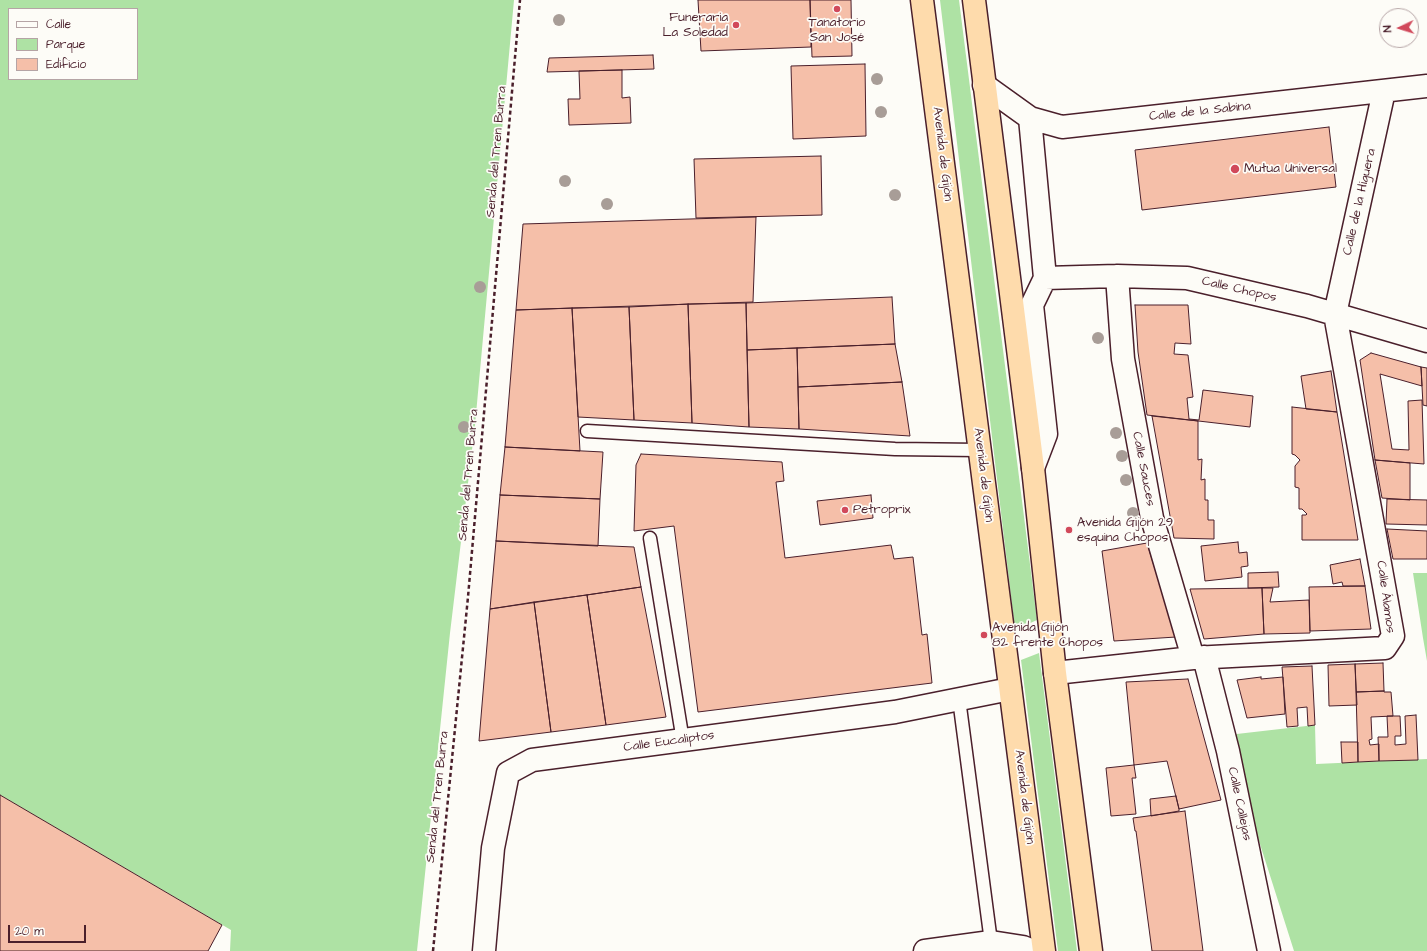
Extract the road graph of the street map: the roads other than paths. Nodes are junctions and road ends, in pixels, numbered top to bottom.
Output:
1 (922, 0) edge
2 (974, 0) edge
3 (984, 85) junction
4 (1427, 86) edge
5 (1384, 91) junction
6 (1030, 118) junction
7 (1117, 276) junction
8 (1045, 278) junction
9 (1335, 314) junction
10 (1427, 341) edge
11 (587, 430) dead end
12 (979, 450) junction
13 (1033, 468) junction
14 (650, 538) dead end
15 (1199, 658) junction
16 (1055, 673) junction
17 (1010, 689) junction
18 (959, 699) junction
19 (683, 740) junction
20 (990, 942) junction
21 (484, 951) edge
22 (925, 951) edge
23 (1033, 951) edge
24 (1044, 951) edge
25 (1091, 951) edge
26 (1269, 951) edge

1 - 12 highway, Avenida de Gijón
2 - 3 highway
3 - 6 street, Calle de la Sabina
3 - 13 highway
4 - 5 street, Calle de la Sabina
5 - 6 street, Calle de la Sabina
5 - 9 street, Calle de la Higuera
6 - 8 street
7 - 8 street, Calle Chopos
7 - 9 street, Calle Chopos
7 - 15 street, Calle Sauces
8 - 13 street
9 - 10 street, Calle Chopos
9 - 15 street, Calle Álamos
11 - 12 lane
12 - 17 highway, Avenida de Gijón
13 - 16 highway
14 - 19 lane
15 - 16 street, Calle Álamos
15 - 26 street, Calle Callejas
16 - 25 highway
17 - 18 street, Calle Eucaliptos
17 - 24 highway, Avenida de Gijón
18 - 19 street, Calle Eucaliptos
18 - 20 lane
19 - 21 street, Calle Eucaliptos
20 - 22 street
20 - 23 street

